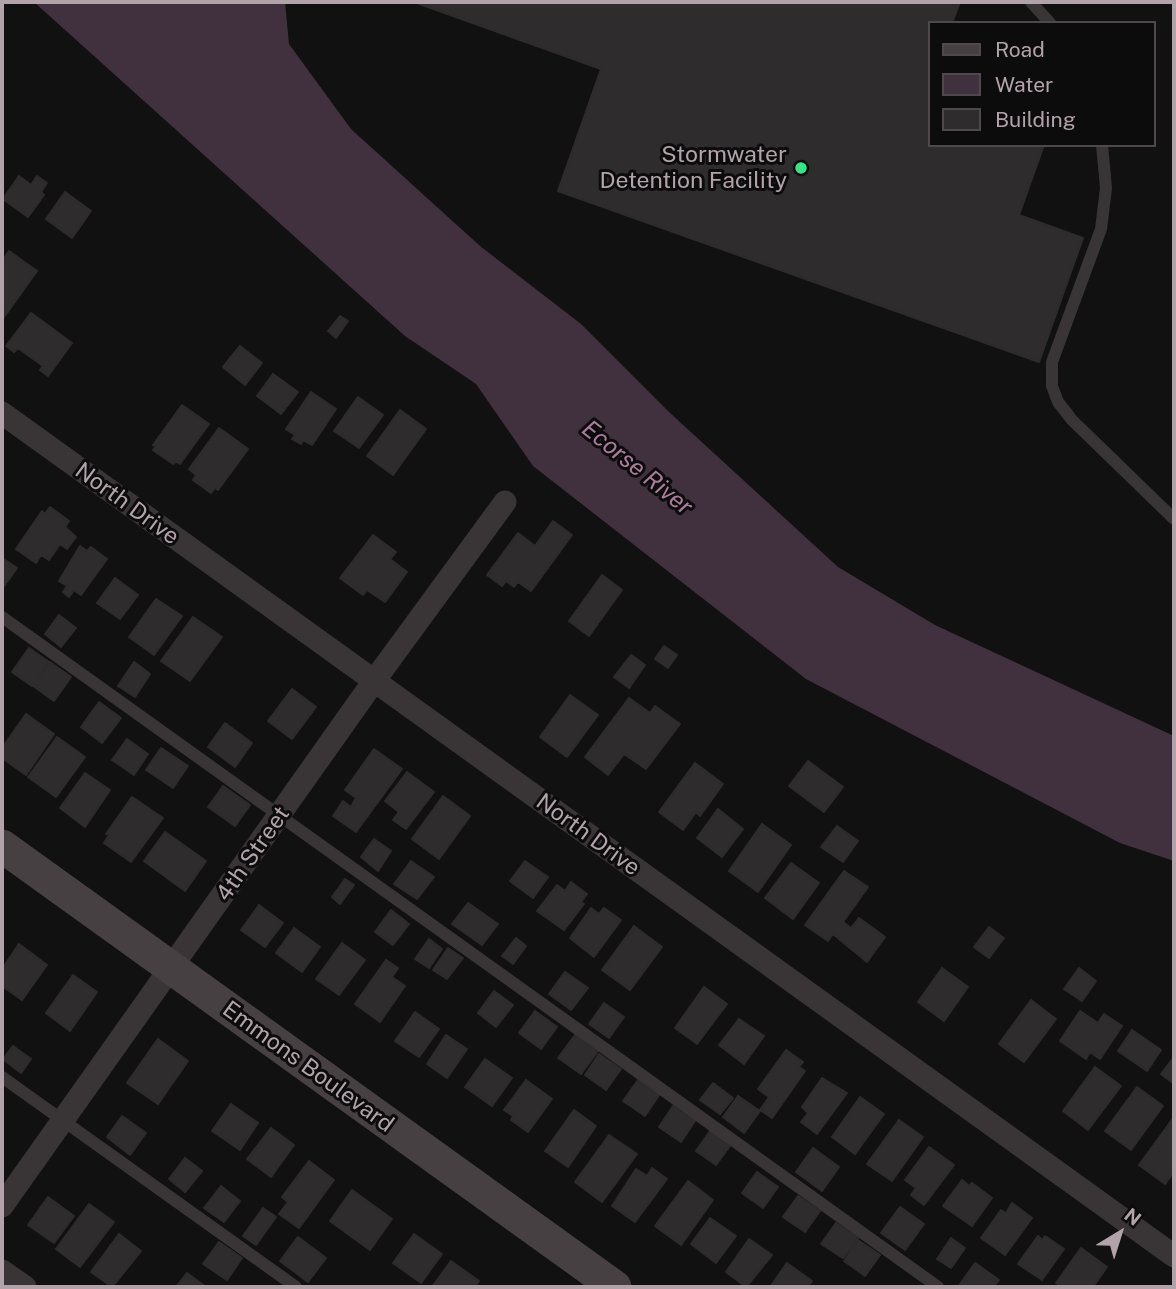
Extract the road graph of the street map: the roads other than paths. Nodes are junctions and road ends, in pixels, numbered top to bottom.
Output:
1 (1031, 2) edge
2 (1048, 21) edge
3 (1102, 147) edge
4 (2, 413) edge
5 (505, 502) dead end
6 (1174, 519) edge
7 (2, 617) edge
8 (374, 681) junction
9 (281, 816) junction
10 (2, 846) edge
11 (173, 969) junction
12 (2, 1077) edge
13 (63, 1121) junction
14 (2, 1206) edge
15 (1174, 1256) edge
16 (2, 1270) edge
17 (25, 1287) edge
18 (296, 1287) edge
19 (615, 1287) edge
20 (938, 1287) edge

1 - 2 lane
3 - 6 lane
4 - 8 street, North Drive
5 - 8 street, 4th Street
7 - 9 lane
8 - 9 street, 4th Street
8 - 15 street, North Drive
9 - 11 street, 4th Street
9 - 20 lane
10 - 11 street, Emmons Boulevard
11 - 13 street, 4th Street
11 - 19 street, Emmons Boulevard
12 - 13 lane
13 - 14 street, 4th Street
13 - 18 lane
16 - 17 street

